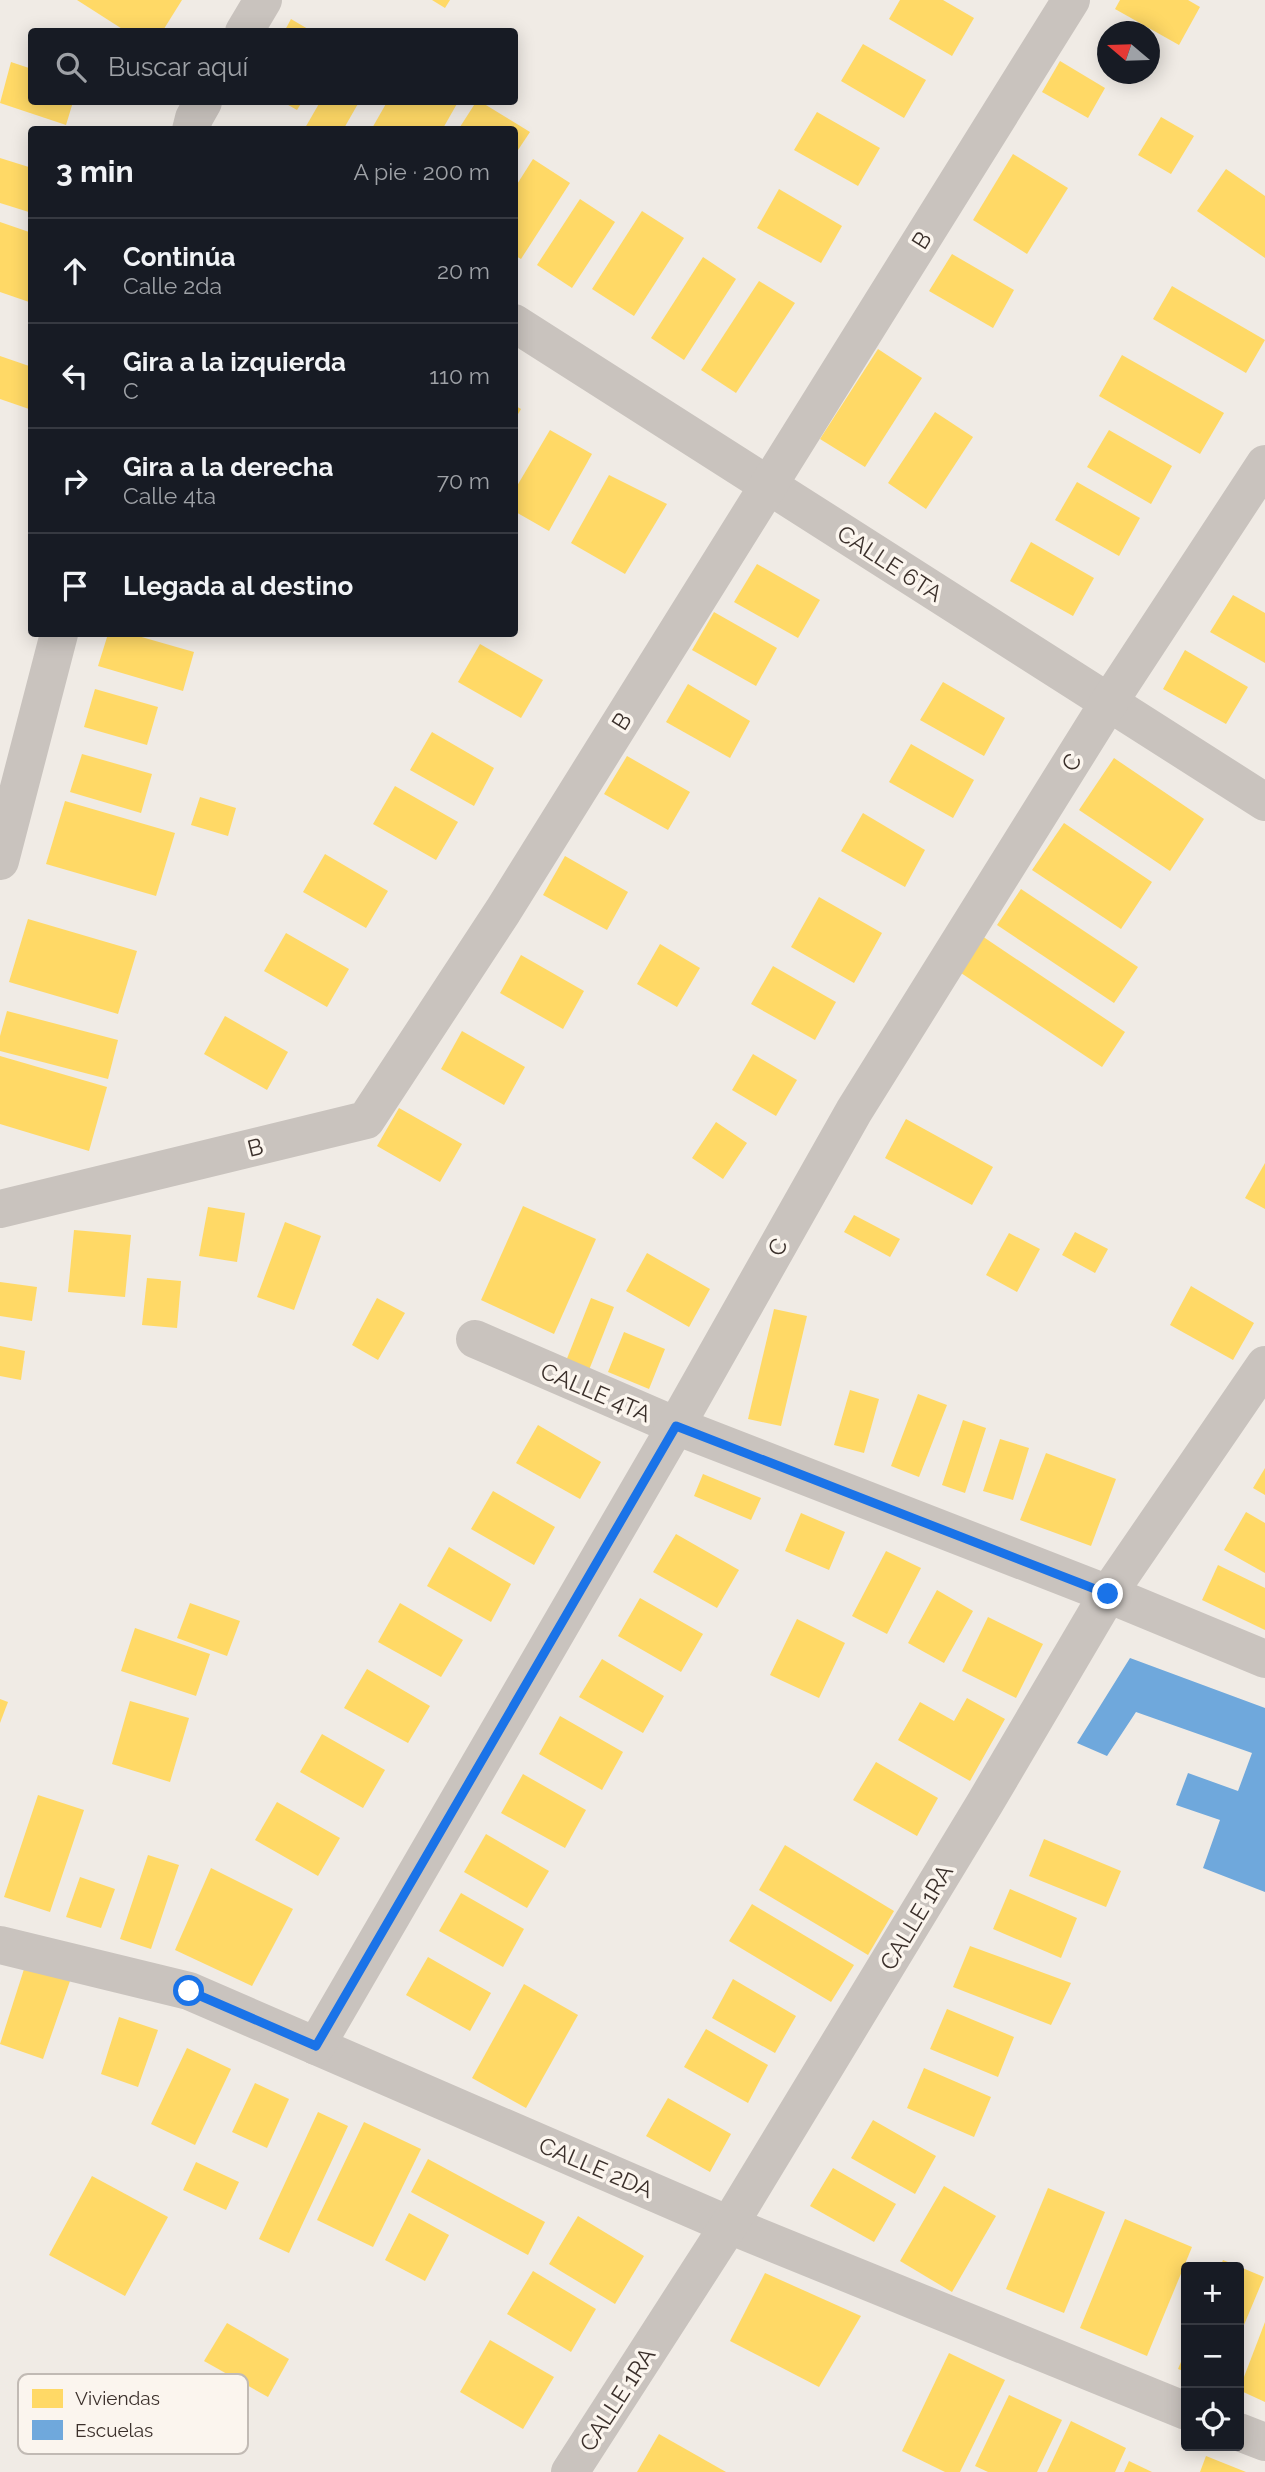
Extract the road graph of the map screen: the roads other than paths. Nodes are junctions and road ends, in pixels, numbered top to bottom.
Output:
1 (262, 0) edge
2 (1071, 0) edge
3 (246, 28) edge
4 (518, 326) edge
5 (1265, 464) edge
6 (768, 485) junction
7 (58, 637) edge
8 (1109, 702) junction
9 (8, 794) edge
10 (1265, 802) edge
11 (0, 861) edge
12 (0, 1209) edge
13 (475, 1339) dead end
14 (1265, 1365) edge
15 (676, 1426) junction
16 (1108, 1594) junction
17 (1265, 1659) edge
18 (0, 1945) edge
19 (316, 2046) junction
20 (729, 2225) junction
21 (1181, 2408) edge
22 (1244, 2434) edge
23 (1265, 2442) edge
24 (570, 2472) edge

1 - 3 street
2 - 6 street, B
4 - 6 street, CALLE 6TA
5 - 8 street, C
6 - 8 street, CALLE 6TA
6 - 12 street, B
7 - 9 street
8 - 10 street, CALLE 6TA
8 - 15 street, C
9 - 11 street
13 - 15 street, CALLE 4TA
14 - 16 street, CALLE 1RA
15 - 16 street, CALLE 4TA
15 - 19 street, C
16 - 17 street, CALLE 4TA
16 - 20 street, CALLE 1RA
18 - 19 street, CALLE 2DA
19 - 20 street, CALLE 2DA
20 - 21 street, CALLE 2DA
20 - 24 street, CALLE 1RA
22 - 23 street

